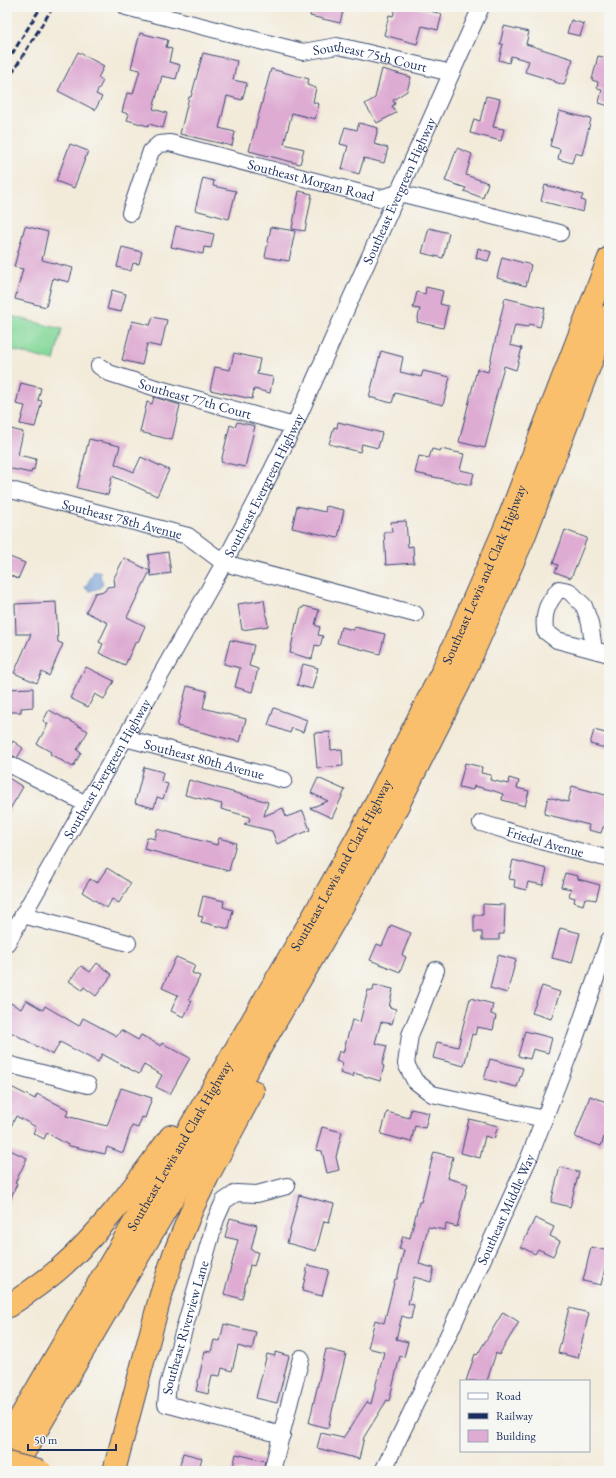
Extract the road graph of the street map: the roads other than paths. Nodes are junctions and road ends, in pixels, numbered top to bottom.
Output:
1 (126, 7) edge
2 (481, 7) edge
3 (451, 73) junction
4 (399, 193) junction
5 (130, 213) dead end
6 (560, 233) dead end
7 (609, 258) edge
8 (609, 316) edge
9 (99, 366) dead end
10 (294, 426) junction
11 (7, 489) edge
12 (224, 563) junction
13 (415, 614) dead end
14 (594, 650) dead end
15 (609, 654) edge
16 (125, 738) junction
17 (7, 763) edge
18 (284, 780) dead end
19 (86, 804) junction
20 (481, 823) dead end
21 (609, 859) edge
22 (23, 915) junction
23 (332, 926) junction
24 (609, 940) edge
25 (7, 943) edge
26 (128, 943) dead end
27 (436, 970) dead end
28 (7, 1064) edge
29 (88, 1085) dead end
30 (212, 1090) junction
31 (544, 1119) junction
32 (287, 1186) dead end
33 (7, 1307) edge
34 (301, 1358) dead end
35 (282, 1435) junction
36 (7, 1440) edge
37 (7, 1462) edge
38 (13, 1471) edge
39 (42, 1471) edge
40 (114, 1471) edge
41 (272, 1471) edge
42 (383, 1471) edge

1 - 3 street, Southeast 75th Court
2 - 3 street, Southeast Evergreen Highway
3 - 4 street, Southeast Evergreen Highway
4 - 5 street, Southeast Morgan Road
4 - 6 street, Southeast Morgan Road
4 - 10 street, Southeast Evergreen Highway
7 - 30 highway, Southeast Lewis and Clark Highway
8 - 23 highway, Southeast Lewis and Clark Highway
9 - 10 street, Southeast 77th Court
10 - 12 street, Southeast Evergreen Highway
11 - 12 street, Southeast 78th Avenue
12 - 13 street, Southeast 78th Avenue
12 - 16 street, Southeast Evergreen Highway
14 - 15 street
16 - 18 street, Southeast 80th Avenue
16 - 19 street, Southeast Evergreen Highway
17 - 19 street
19 - 22 street, Southeast Evergreen Highway
20 - 21 street, Friedel Avenue
22 - 25 street, Southeast Evergreen Highway
22 - 26 street
23 - 38 highway, Southeast Lewis and Clark Highway
23 - 40 highway
24 - 31 street, Southeast Middle Way
27 - 31 street
28 - 29 street
30 - 33 highway
30 - 36 highway, Southeast Lewis and Clark Highway
31 - 42 street, Southeast Middle Way
32 - 35 street, Southeast Riverview Lane
34 - 35 street
35 - 41 street
37 - 39 main road, bridge

